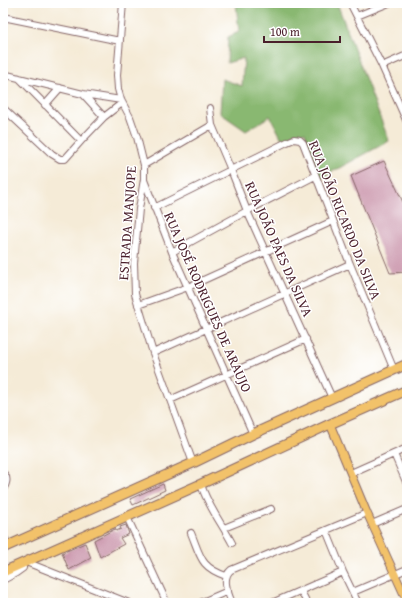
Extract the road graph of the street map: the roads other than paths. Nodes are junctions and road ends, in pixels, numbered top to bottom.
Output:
1 (123, 3) edge
2 (350, 3) edge
3 (389, 3) edge
4 (357, 16) junction
5 (3, 17) edge
6 (120, 41) junction
7 (407, 55) edge
8 (382, 66) junction
9 (3, 74) edge
10 (19, 78) junction
11 (60, 88) junction
12 (83, 94) junction
13 (121, 101) junction
14 (45, 104) junction
15 (3, 108) edge
16 (210, 108) dead end
17 (104, 117) junction
18 (407, 122) edge
19 (212, 125) junction
20 (81, 141) junction
21 (144, 165) junction
22 (231, 170) junction
23 (315, 176) junction
24 (144, 179) junction
25 (154, 208) junction
26 (247, 211) junction
27 (333, 221) junction
28 (266, 251) junction
29 (172, 252) junction
30 (350, 264) junction
31 (188, 287) junction
32 (285, 294) junction
33 (138, 305) junction
34 (207, 328) junction
35 (306, 339) junction
36 (153, 353) junction
37 (407, 364) edge
38 (394, 370) junction
39 (226, 374) junction
40 (407, 390) edge
41 (332, 398) junction
42 (170, 400) junction
43 (330, 424) junction
44 (253, 434) junction
45 (407, 448) edge
46 (394, 454) junction
47 (193, 463) junction
48 (3, 473) edge
49 (351, 473) junction
50 (201, 484) junction
51 (407, 484) edge
52 (3, 490) edge
53 (407, 508) edge
54 (271, 509) dead end
55 (367, 513) junction
56 (127, 517) junction
57 (372, 524) junction
58 (224, 528) junction
59 (326, 530) junction
60 (191, 533) dead end
61 (3, 535) edge
62 (232, 543) dead end
63 (5, 546) edge
64 (24, 562) junction
65 (407, 569) edge
66 (3, 572) edge
67 (343, 572) junction
68 (396, 574) junction
69 (226, 576) junction
70 (3, 580) edge
71 (228, 591) junction
72 (301, 591) junction
73 (353, 592) junction
74 (407, 601) edge
75 (129, 603) edge
76 (167, 603) edge
77 (200, 603) edge
78 (232, 603) edge
79 (272, 603) edge
80 (307, 603) edge
81 (358, 603) edge

1 - 6 street, ESTRADA MANJOPE
2 - 4 street
3 - 4 street
4 - 8 street
5 - 6 street
6 - 13 street, ESTRADA MANJOPE
7 - 8 street
8 - 18 street
9 - 10 street
10 - 11 street
10 - 14 street
11 - 12 street
11 - 14 street
12 - 13 street
12 - 17 street
13 - 17 street
13 - 21 street, ESTRADA MANJOPE
14 - 20 street
15 - 20 street
16 - 19 street, RUA JOÃO PAES DA SILVA
17 - 20 street
19 - 21 street
19 - 22 street, RUA JOÃO PAES DA SILVA
21 - 24 street, ESTRADA MANJOPE
22 - 23 street, RUA JOÃO RICARDO DA SILVA
22 - 25 street, RUA JOÃO RICARDO DA SILVA
22 - 26 street, RUA JOÃO PAES DA SILVA
23 - 26 street
23 - 27 street, RUA JOÃO RICARDO DA SILVA
24 - 25 street, RUA JOSÉ RODRIGUES DE ARAUJO
24 - 33 street, ESTRADA MANJOPE
25 - 29 street, RUA JOSÉ RODRIGUES DE ARAUJO
26 - 28 street, RUA JOÃO PAES DA SILVA
26 - 29 street
27 - 28 street
27 - 30 street, RUA JOÃO RICARDO DA SILVA
28 - 31 street
28 - 32 street, RUA JOÃO PAES DA SILVA
29 - 31 street, RUA JOSÉ RODRIGUES DE ARAUJO
30 - 32 street
30 - 38 street, RUA JOÃO RICARDO DA SILVA
31 - 33 street
31 - 34 street, RUA JOSÉ RODRIGUES DE ARAUJO
32 - 34 street
32 - 35 street, RUA JOÃO PAES DA SILVA
33 - 36 street, ESTRADA MANJOPE
34 - 36 street
34 - 39 street, RUA JOSÉ RODRIGUES DE ARAUJO
35 - 39 street
35 - 41 street, RUA JOÃO PAES DA SILVA
36 - 42 street, ESTRADA MANJOPE
37 - 38 highway
38 - 41 highway
39 - 42 street
39 - 44 street, RUA JOSÉ RODRIGUES DE ARAUJO
40 - 43 highway
41 - 44 highway
42 - 47 street, ESTRADA MANJOPE
43 - 49 main road
43 - 50 highway
44 - 47 highway
45 - 46 street
46 - 49 street
46 - 51 street
47 - 63 highway
48 - 52 street
49 - 55 main road
50 - 56 highway
50 - 58 street
53 - 57 street
54 - 58 street
55 - 57 main road
55 - 59 street
56 - 64 highway
56 - 76 street
57 - 68 main road
58 - 62 street
59 - 67 street
59 - 69 street
60 - 69 street
61 - 63 street
64 - 66 highway
64 - 70 street
64 - 75 street
65 - 68 street
67 - 72 street
67 - 73 street
68 - 73 street
68 - 74 main road
69 - 71 street
71 - 77 street
71 - 78 street
72 - 79 street
72 - 80 street
73 - 81 street

